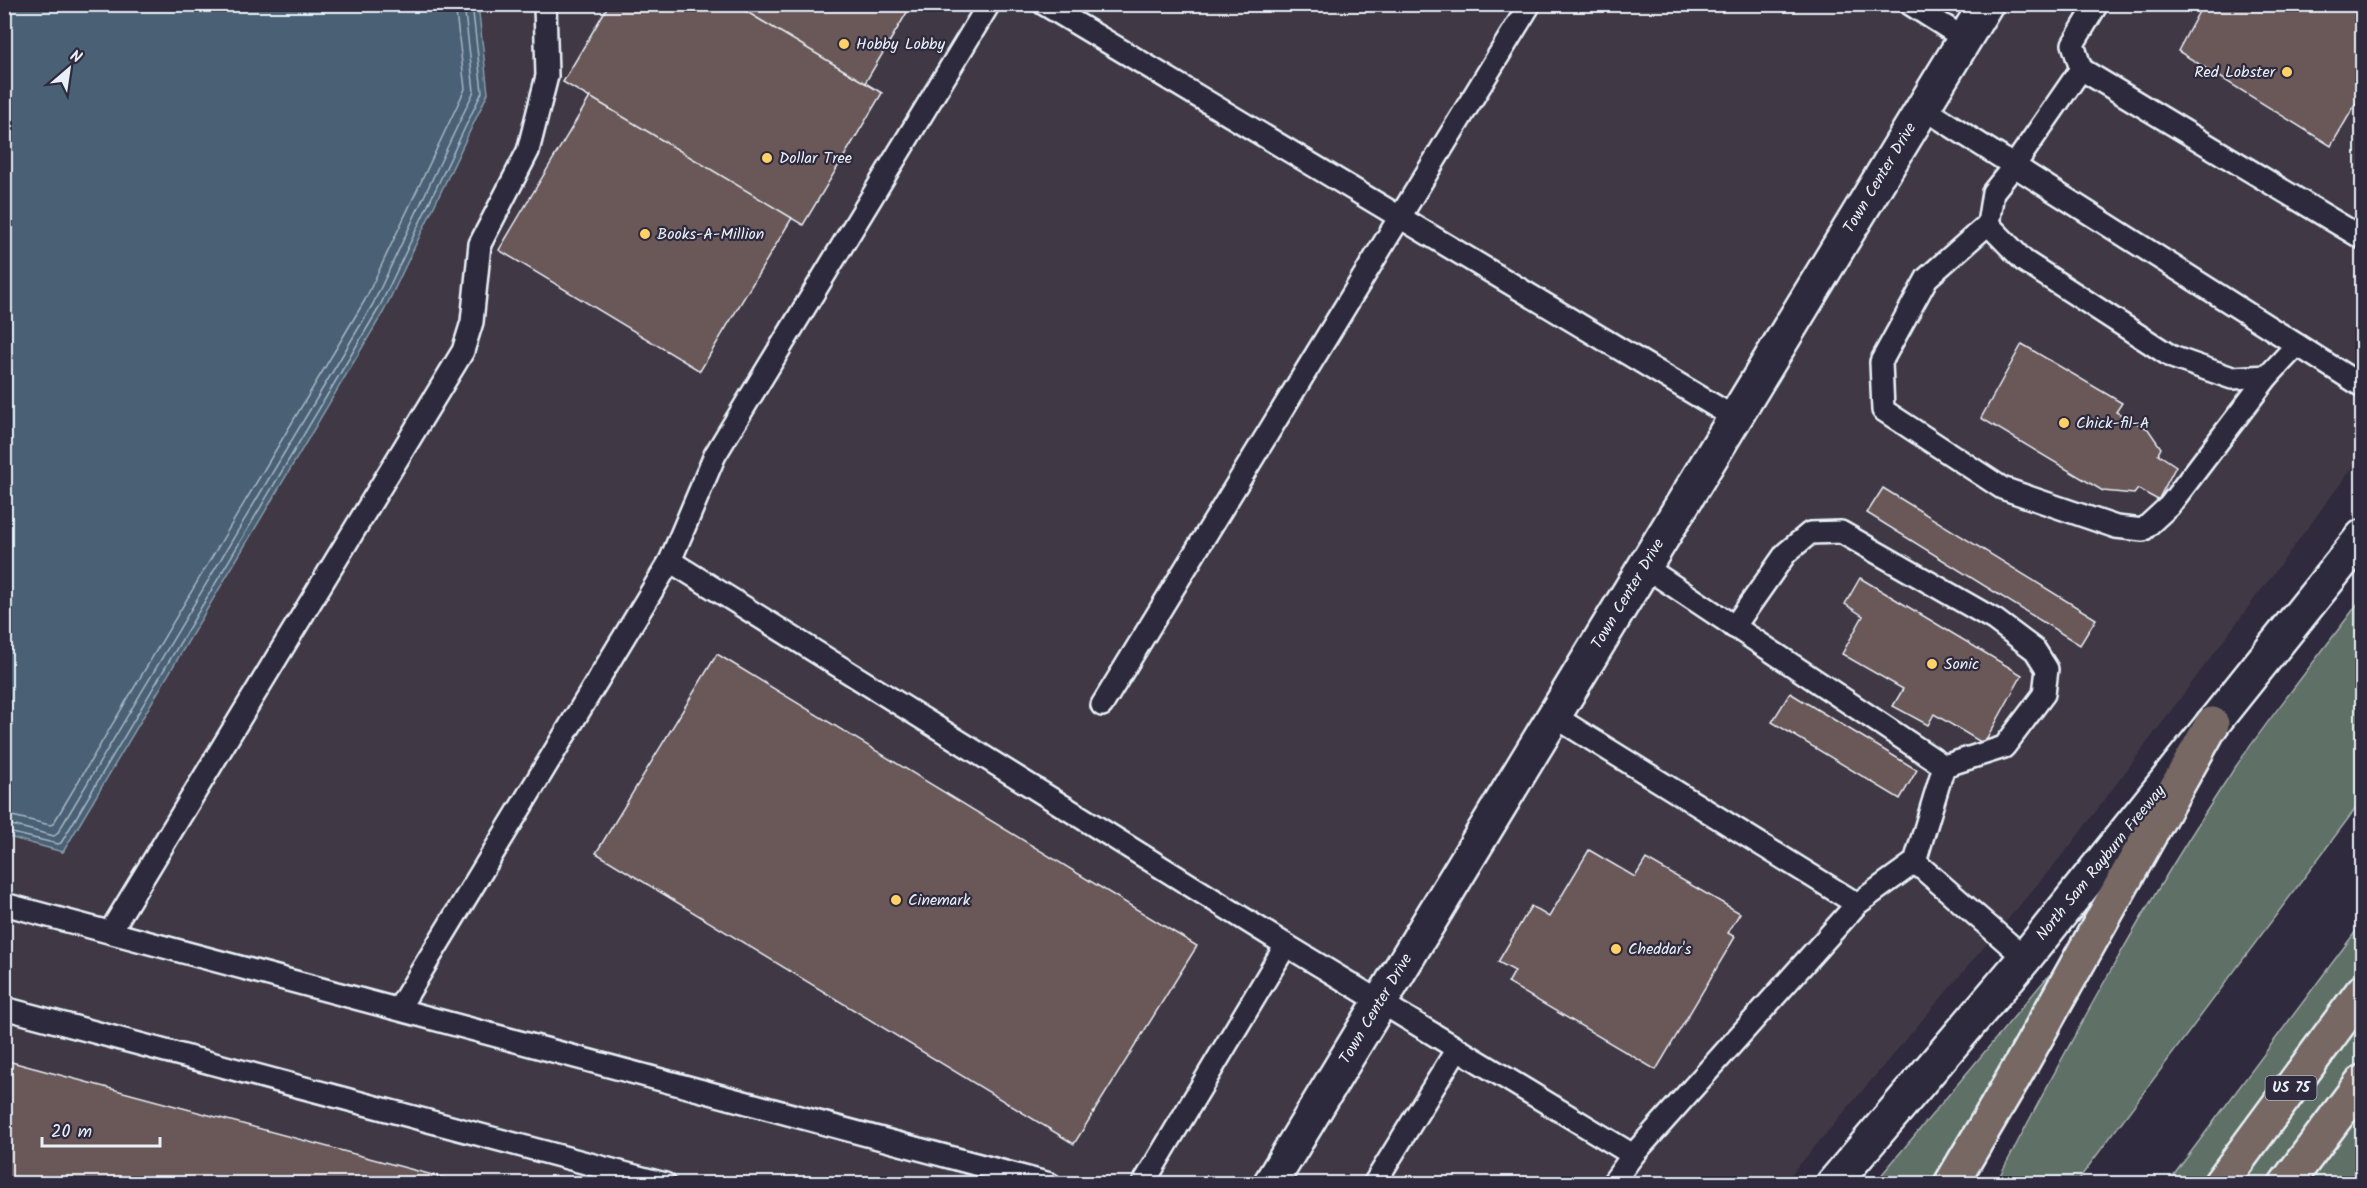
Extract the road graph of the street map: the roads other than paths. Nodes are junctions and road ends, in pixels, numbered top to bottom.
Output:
1 (545, 4) edge
2 (989, 4) edge
3 (1044, 4) edge
4 (1530, 4) edge
5 (1910, 4) edge
6 (1986, 4) edge
7 (2097, 4) edge
8 (1965, 39) junction
9 (2081, 69) junction
10 (1923, 108) junction
11 (2014, 166) junction
12 (1400, 217) junction
13 (1988, 224) junction
14 (2362, 238) edge
15 (2297, 345) junction
16 (2268, 376) junction
17 (2362, 386) edge
18 (1735, 418) junction
19 (2362, 537) edge
20 (670, 561) junction
21 (1645, 567) junction
22 (1734, 627) junction
23 (1102, 705) dead end
24 (1554, 716) junction
25 (2212, 724) junction
26 (1944, 766) junction
27 (1915, 862) junction
28 (4, 903) edge
29 (1857, 904) junction
30 (110, 932) junction
31 (1286, 945) junction
32 (2025, 958) junction
33 (2362, 992) edge
34 (1380, 1003) junction
35 (4, 1008) edge
36 (399, 1008) junction
37 (1457, 1049) junction
38 (2362, 1082) edge
39 (1633, 1155) junction
40 (665, 1184) edge
41 (1050, 1184) edge
42 (1143, 1184) edge
43 (1270, 1184) edge
44 (1374, 1184) edge
45 (1612, 1184) edge
46 (1833, 1184) edge
47 (1952, 1184) edge
48 (2220, 1184) edge
49 (2286, 1184) edge

1 - 30 lane
2 - 20 lane
3 - 12 lane
4 - 12 lane
5 - 8 lane
6 - 8 street, Town Center Drive
7 - 9 lane
8 - 10 street, Town Center Drive
9 - 11 lane
9 - 14 lane
10 - 11 lane
10 - 18 street, Town Center Drive
11 - 13 lane
11 - 15 lane
12 - 18 lane
12 - 23 lane
13 - 16 lane
13 - 16 lane
15 - 16 lane
15 - 17 lane
18 - 21 street, Town Center Drive
19 - 25 street, North Sam Rayburn Freeway
20 - 31 lane
20 - 36 lane
21 - 22 lane
21 - 24 street, Town Center Drive
22 - 26 lane
22 - 26 lane
24 - 29 lane
24 - 34 street, Town Center Drive
25 - 32 street, North Sam Rayburn Freeway
25 - 47 highway
26 - 27 lane
27 - 29 lane
27 - 32 lane
28 - 30 lane
29 - 39 lane
30 - 36 lane
31 - 34 lane
31 - 42 lane
32 - 46 street, North Sam Rayburn Freeway
33 - 48 highway, US 75
34 - 37 lane
34 - 43 street, Town Center Drive
35 - 40 lane
36 - 41 lane
37 - 39 lane
37 - 44 lane
38 - 49 highway
39 - 45 lane

